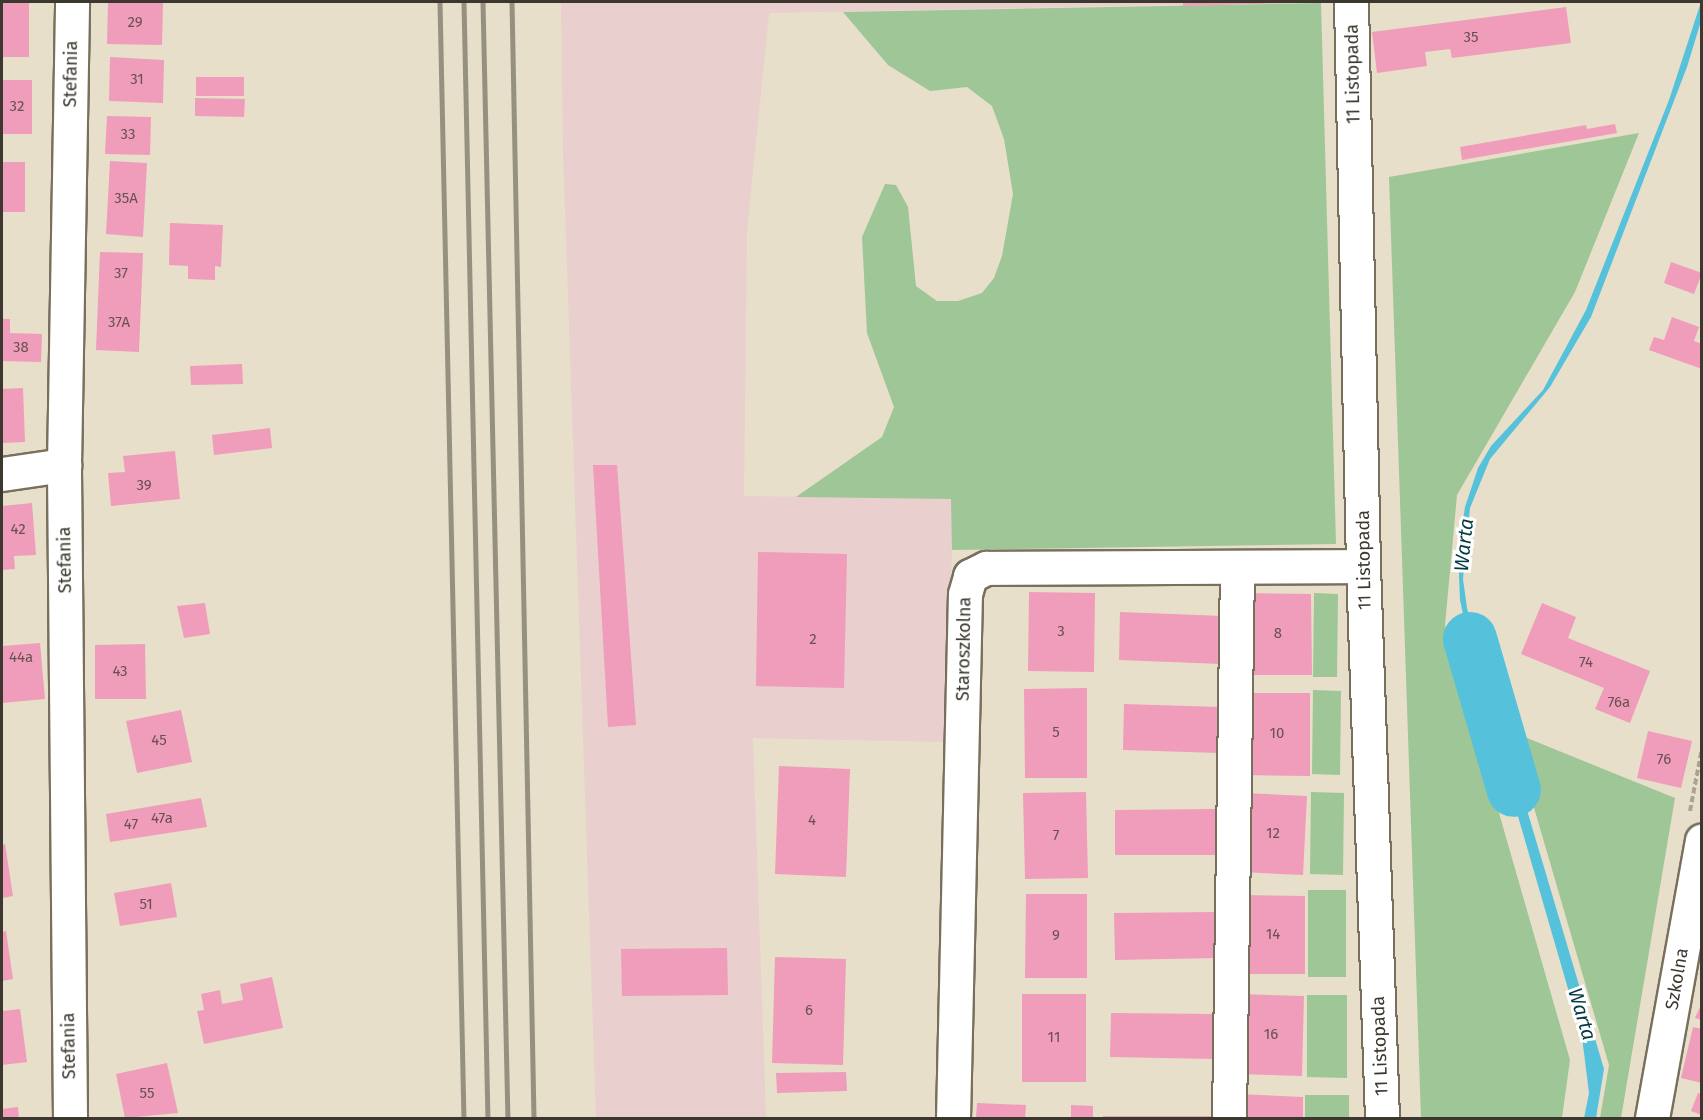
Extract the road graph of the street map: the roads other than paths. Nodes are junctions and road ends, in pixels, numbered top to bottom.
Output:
1 (72, 2) edge
2 (1351, 2) edge
3 (64, 465) junction
4 (2, 474) edge
5 (1363, 566) junction
6 (1237, 569) junction
7 (1701, 840) edge
8 (70, 1119) edge
9 (953, 1119) edge
10 (1229, 1119) edge
11 (1382, 1119) edge
12 (1652, 1119) edge

1 - 3 street, Stefania
2 - 5 street, 11 Listopada
3 - 4 street
3 - 8 street, Stefania
5 - 6 street, Staroszkolna
5 - 11 street, 11 Listopada
6 - 9 street, Staroszkolna
6 - 10 street
7 - 12 street, Szkolna

